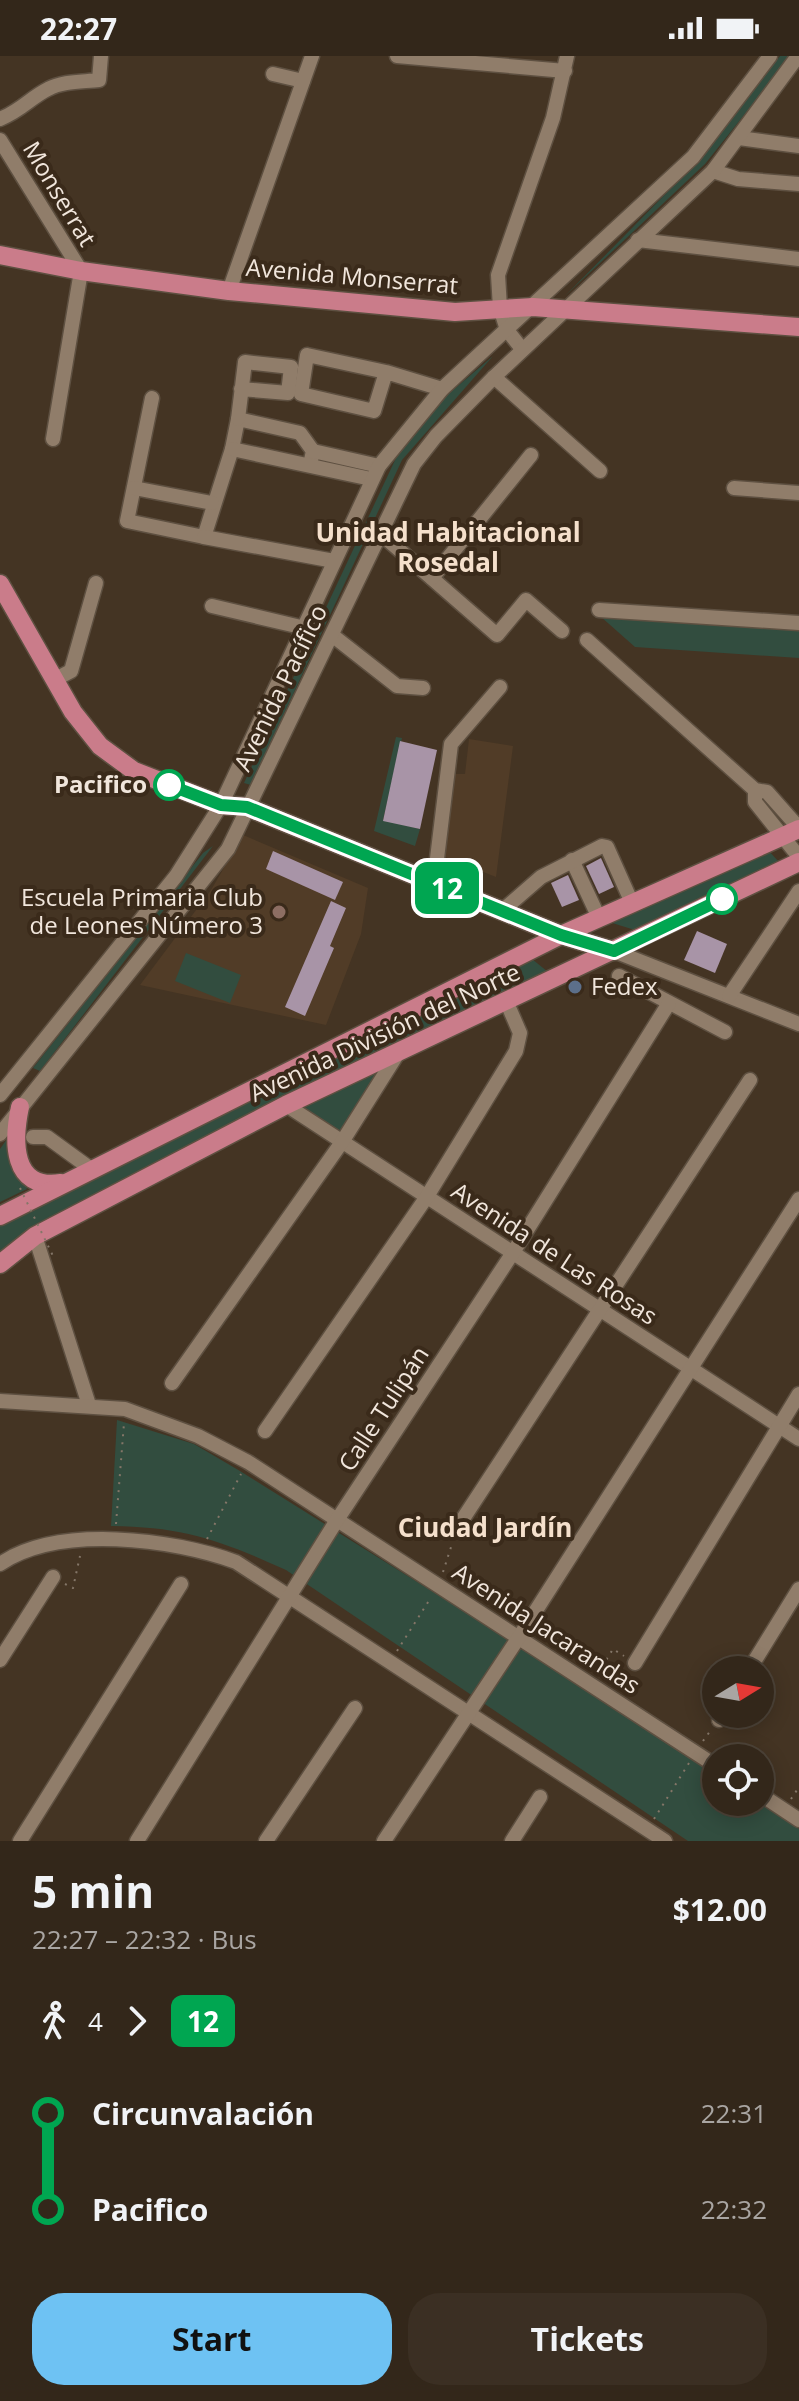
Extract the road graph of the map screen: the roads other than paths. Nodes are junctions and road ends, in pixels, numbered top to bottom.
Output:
1 (101, 56) edge
2 (312, 56) edge
3 (397, 56) edge
4 (770, 56) edge
5 (798, 56) edge
6 (566, 63) edge
7 (273, 74) dead end
8 (303, 81) junction
9 (0, 119) edge
10 (0, 130) edge
11 (739, 138) junction
12 (0, 140) edge
13 (799, 146) edge
14 (713, 171) junction
15 (799, 184) edge
16 (638, 240) junction
17 (0, 255) edge
18 (799, 259) edge
19 (81, 271) junction
20 (229, 291) junction
21 (533, 307) junction
22 (500, 308) junction
23 (566, 309) junction
24 (799, 327) edge
25 (507, 330) junction
26 (522, 349) junction
27 (386, 372) junction
28 (494, 377) junction
29 (241, 389) dead end
30 (442, 389) junction
31 (152, 398) dead end
32 (238, 419) junction
33 (53, 439) dead end
34 (232, 449) junction
35 (531, 455) dead end
36 (312, 458) junction
37 (379, 466) junction
38 (600, 471) dead end
39 (371, 479) junction
40 (134, 488) junction
41 (734, 488) dead end
42 (799, 493) edge
43 (212, 503) junction
44 (381, 534) junction
45 (204, 537) junction
46 (334, 561) junction
47 (432, 578) junction
48 (96, 583) dead end
49 (0, 584) edge
50 (212, 606) dead end
51 (599, 610) dead end
52 (799, 623) edge
53 (305, 628) junction
54 (562, 631) dead end
55 (332, 635) junction
56 (587, 640) dead end
57 (54, 680) junction
58 (500, 687) dead end
59 (423, 688) dead end
60 (755, 790) junction
61 (221, 805) junction
62 (247, 807) junction
63 (799, 828) edge
64 (780, 837) junction
65 (572, 860) junction
66 (799, 860) edge
67 (434, 883) junction
68 (799, 891) edge
69 (632, 903) junction
70 (502, 911) junction
71 (599, 918) junction
72 (561, 935) junction
73 (614, 951) junction
74 (619, 976) dead end
75 (729, 996) junction
76 (507, 1003) junction
77 (669, 1003) junction
78 (799, 1024) edge
79 (725, 1032) dead end
80 (400, 1050) junction
81 (6, 1077) edge
82 (750, 1080) dead end
83 (32, 1091) junction
84 (0, 1095) edge
85 (286, 1105) junction
86 (20, 1107) junction
87 (0, 1134) edge
88 (33, 1137) dead end
89 (342, 1142) junction
90 (91, 1169) junction
91 (64, 1182) junction
92 (426, 1198) junction
93 (799, 1199) edge
94 (0, 1216) edge
95 (35, 1236) junction
96 (512, 1254) junction
97 (0, 1264) edge
98 (601, 1311) junction
99 (690, 1368) junction
100 (172, 1383) dead end
101 (799, 1394) edge
102 (0, 1401) edge
103 (89, 1405) junction
104 (779, 1425) junction
105 (265, 1431) dead end
106 (799, 1439) edge
107 (337, 1520) junction
108 (455, 1531) road end
109 (0, 1564) edge
110 (53, 1577) road end
111 (181, 1584) dead end
112 (799, 1589) edge
113 (290, 1596) junction
114 (519, 1637) junction
115 (758, 1656) edge
116 (0, 1660) edge
117 (635, 1663) road end
118 (355, 1708) dead end
119 (470, 1713) junction
120 (702, 1757) edge
121 (540, 1797) dead end
122 (774, 1803) edge
123 (799, 1820) edge
124 (20, 1841) edge
125 (137, 1841) edge
126 (266, 1841) edge
127 (384, 1841) edge
128 (512, 1841) edge
129 (665, 1841) edge

1 - 9 street
2 - 8 street
3 - 6 street
4 - 21 street, Avenida Pacífico
5 - 11 street, Avenida Pacífico
6 - 22 street
7 - 8 street
8 - 20 street
10 - 12 street, Monserrat
11 - 13 street
11 - 14 street, Avenida Pacífico
12 - 19 street, Monserrat
14 - 15 street
14 - 16 street, Avenida Pacífico
16 - 18 street
16 - 23 street, Avenida Pacífico
17 - 19 main road, Avenida Monserrat
19 - 20 main road, Avenida Monserrat
19 - 33 street
20 - 22 main road, Avenida Monserrat
21 - 22 main road, Avenida Monserrat
21 - 23 main road, Avenida Monserrat
21 - 25 street, Avenida Pacífico
22 - 25 street
23 - 24 main road, Avenida Monserrat
23 - 26 street, Avenida Pacífico
25 - 26 street
25 - 30 street, Avenida Pacífico
26 - 28 street, Avenida Pacífico
27 - 27 street
27 - 30 street
28 - 38 street
28 - 44 street, Avenida Pacífico
29 - 32 street
30 - 37 street, Avenida Pacífico
31 - 40 street
32 - 34 street
32 - 36 street
34 - 36 street
34 - 43 street
35 - 47 street
36 - 37 street
36 - 39 street
37 - 39 street, Avenida Pacífico
39 - 46 street, Avenida Pacífico
40 - 43 street
40 - 45 street
41 - 42 street
43 - 45 street
44 - 47 street
44 - 55 street, Avenida Pacífico
45 - 46 street
46 - 53 street, Avenida Pacífico
47 - 54 street
48 - 57 street
49 - 57 main road
50 - 53 street
51 - 52 street
53 - 61 street, Avenida Pacífico
55 - 59 street
55 - 62 street, Avenida Pacífico
56 - 60 street
57 - 61 main road
58 - 67 street
60 - 63 street
60 - 64 street
61 - 62 main road
61 - 81 street, Avenida Pacífico
62 - 67 main road
62 - 83 street, Avenida Pacífico
63 - 64 main road, Avenida División del Norte
64 - 66 street
64 - 69 main road, Avenida División del Norte
65 - 69 street
65 - 70 street
65 - 71 street
66 - 73 main road, Avenida División del Norte
67 - 70 main road
68 - 75 street
69 - 71 main road, Avenida División del Norte
70 - 72 main road
71 - 72 main road, Avenida División del Norte
72 - 73 main road
72 - 90 main road, Avenida División del Norte
73 - 75 street
73 - 76 main road, Avenida División del Norte
74 - 77 street
75 - 78 street
76 - 80 main road, Avenida División del Norte
76 - 92 street
77 - 79 street
77 - 96 street, Calle Tulipán
80 - 85 main road, Avenida División del Norte
80 - 89 street
81 - 83 street
81 - 84 street, Avenida Pacífico
82 - 98 street
83 - 86 street, Avenida Pacífico
85 - 89 street, Avenida de Las Rosas
85 - 95 main road, Avenida División del Norte
86 - 87 street, Avenida Pacífico
86 - 91 main road
88 - 90 street
89 - 92 street, Avenida de Las Rosas
89 - 100 street
90 - 91 main road, Avenida División del Norte
91 - 94 main road, Avenida División del Norte
92 - 96 street, Avenida de Las Rosas
92 - 105 street
93 - 99 street
95 - 97 main road, Avenida División del Norte
95 - 103 street
96 - 98 street, Avenida de Las Rosas
96 - 107 street, Calle Tulipán
98 - 99 street, Avenida de Las Rosas
98 - 108 street
99 - 104 street, Avenida de Las Rosas
99 - 114 street
101 - 104 street
102 - 103 street, Avenida Jacarandas
103 - 107 street, Avenida Jacarandas
104 - 106 street, Avenida de Las Rosas
104 - 117 street
107 - 113 street, Calle Tulipán
107 - 114 street, Avenida Jacarandas
109 - 113 street
110 - 116 street
111 - 124 street
112 - 115 street
113 - 119 street
113 - 125 street, Calle Tulipán
114 - 119 street
114 - 120 street, Avenida Jacarandas
118 - 126 street
119 - 127 street
119 - 129 street
121 - 128 street
122 - 123 street

